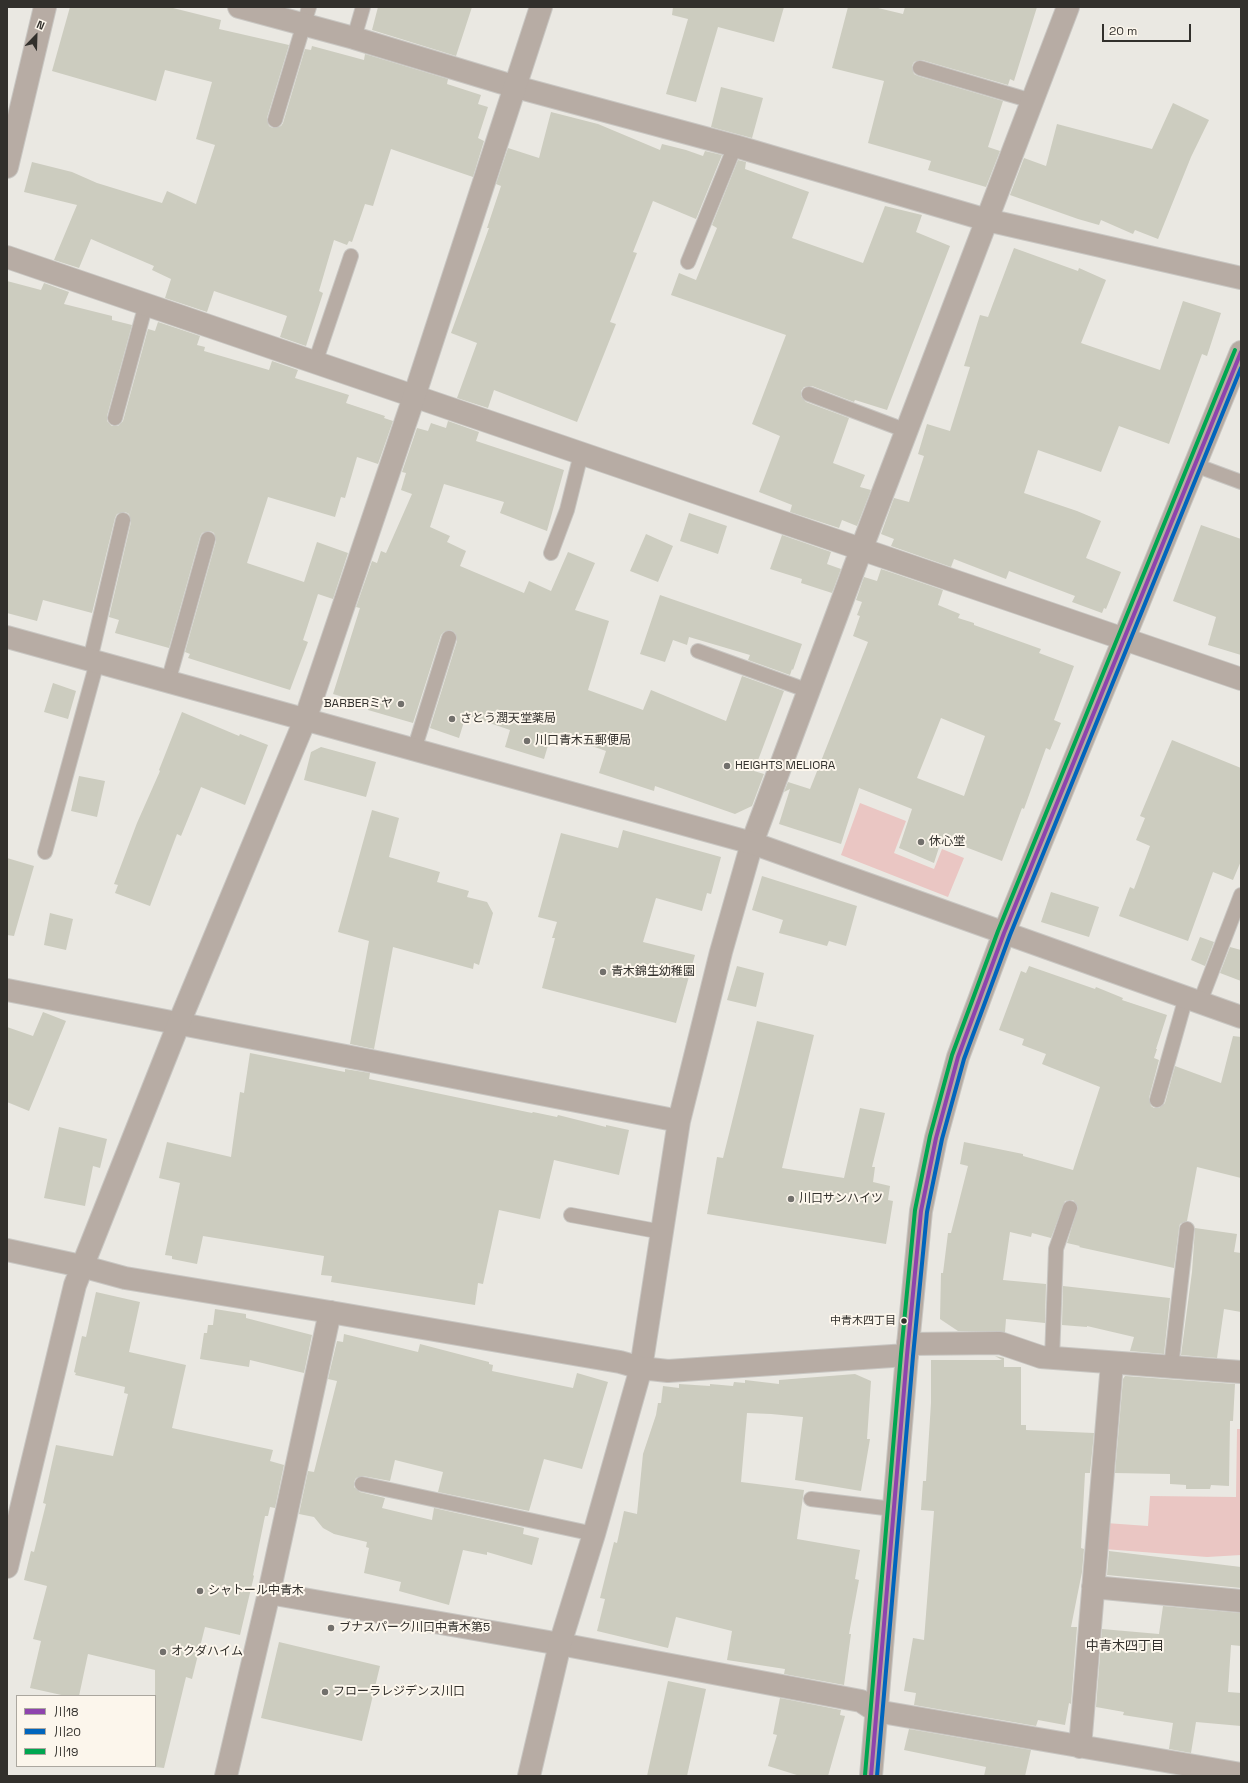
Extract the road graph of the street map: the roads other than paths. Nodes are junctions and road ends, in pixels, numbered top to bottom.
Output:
1 (44, 7) edge
2 (239, 7) edge
3 (363, 7) edge
4 (541, 7) edge
5 (1068, 7) edge
6 (306, 16) edge
7 (354, 38) junction
8 (920, 68) dead end
9 (516, 86) junction
10 (1032, 101) junction
11 (275, 120) dead end
12 (735, 146) junction
13 (7, 167) edge
14 (987, 220) junction
15 (351, 256) dead end
16 (7, 257) edge
17 (688, 262) dead end
18 (1241, 278) edge
19 (146, 304) junction
20 (1241, 352) edge
21 (315, 363) junction
22 (809, 394) dead end
23 (414, 397) junction
24 (115, 418) dead end
25 (907, 431) junction
26 (581, 454) junction
27 (1195, 465) junction
28 (1241, 482) edge
29 (123, 520) dead end
30 (208, 539) dead end
31 (861, 550) junction
32 (552, 553) dead end
33 (7, 637) edge
34 (449, 638) dead end
35 (1123, 640) junction
36 (698, 651) dead end
37 (93, 661) junction
38 (1241, 679) edge
39 (168, 682) junction
40 (809, 691) junction
41 (305, 720) junction
42 (414, 750) junction
43 (752, 843) junction
44 (45, 852) dead end
45 (1241, 895) edge
46 (1004, 933) junction
47 (7, 990) edge
48 (1193, 1000) junction
49 (1241, 1017) edge
50 (179, 1023) junction
51 (1157, 1100) dead end
52 (679, 1121) junction
53 (1070, 1208) dead end
54 (571, 1215) dead end
55 (1187, 1229) dead end
56 (662, 1232) junction
57 (7, 1250) edge
58 (81, 1266) junction
59 (330, 1312) junction
60 (908, 1350) junction
61 (1052, 1359) junction
62 (1112, 1363) junction
63 (1171, 1367) junction
64 (641, 1368) junction
65 (1241, 1372) edge
66 (362, 1484) dead end
67 (811, 1499) dead end
68 (894, 1509) junction
69 (594, 1534) junction
70 (7, 1567) edge
71 (1093, 1587) junction
72 (269, 1594) junction
73 (1241, 1601) edge
74 (560, 1644) junction
75 (876, 1711) junction
76 (1080, 1747) junction
77 (1241, 1774) edge
78 (226, 1776) edge
79 (529, 1776) edge
80 (871, 1776) edge

1 - 13 street
2 - 6 street
3 - 7 lane
4 - 9 street
5 - 10 street
6 - 7 street
6 - 11 lane
7 - 9 street
8 - 10 lane
9 - 12 street
9 - 23 street
10 - 14 street
12 - 14 street
12 - 17 lane
14 - 18 street
14 - 25 street
15 - 21 lane
16 - 19 street
19 - 21 street
19 - 24 lane
20 - 27 main road
21 - 23 street
22 - 25 lane
23 - 26 street
23 - 41 street
25 - 31 street
26 - 31 street
26 - 32 lane
27 - 28 lane
27 - 35 main road
29 - 37 lane
30 - 39 lane
31 - 35 street
31 - 40 street
33 - 37 street
34 - 42 lane
35 - 38 street
35 - 46 main road
36 - 40 lane
37 - 39 street
37 - 44 lane
39 - 41 street
40 - 43 street
41 - 42 street
41 - 50 street
42 - 43 street
43 - 46 street
43 - 52 street
45 - 48 lane
46 - 48 street
46 - 60 main road
47 - 50 street
48 - 49 street
48 - 51 lane
50 - 52 street
50 - 58 street
52 - 56 street
53 - 61 lane
54 - 56 lane
55 - 63 lane
56 - 64 street
57 - 58 street
58 - 59 street
58 - 70 street
59 - 64 street
59 - 72 street
60 - 61 street
60 - 64 street
60 - 68 main road
61 - 62 street
62 - 63 street
62 - 71 street
63 - 65 street
64 - 69 street
66 - 69 lane
67 - 68 lane
68 - 75 main road
69 - 74 street
71 - 73 street
71 - 76 street
72 - 74 street
72 - 78 street
74 - 75 street
74 - 79 street
75 - 76 street
75 - 80 main road
76 - 77 street

